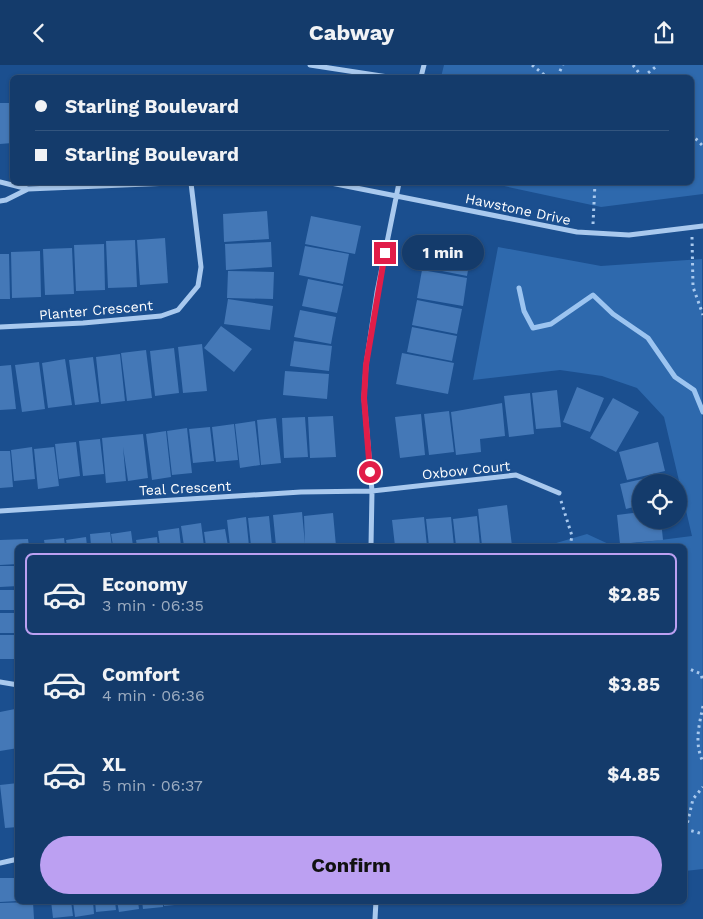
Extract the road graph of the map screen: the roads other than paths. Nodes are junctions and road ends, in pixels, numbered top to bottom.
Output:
1 (310, 65) edge
2 (375, 75) edge
3 (12, 185) edge
4 (123, 185) edge
5 (191, 185) edge
6 (341, 185) edge
7 (399, 185) edge
8 (28, 189) junction
9 (397, 195) junction
10 (0, 201) edge
11 (703, 226) edge
12 (0, 327) edge
13 (372, 491) junction
14 (559, 493) road end
15 (0, 511) edge
16 (371, 544) edge
17 (0, 681) edge
18 (15, 684) edge
19 (15, 860) edge
20 (0, 863) edge
21 (376, 904) edge
22 (375, 919) edge

1 - 2 street
3 - 8 street
4 - 8 street
5 - 12 street, Planter Crescent
6 - 9 street, Hawstone Drive
7 - 9 street
8 - 10 street
9 - 11 street, Hawstone Drive
9 - 13 street
13 - 14 street, Oxbow Court
13 - 15 street, Teal Crescent
13 - 16 street
17 - 18 street
19 - 20 street
21 - 22 street

